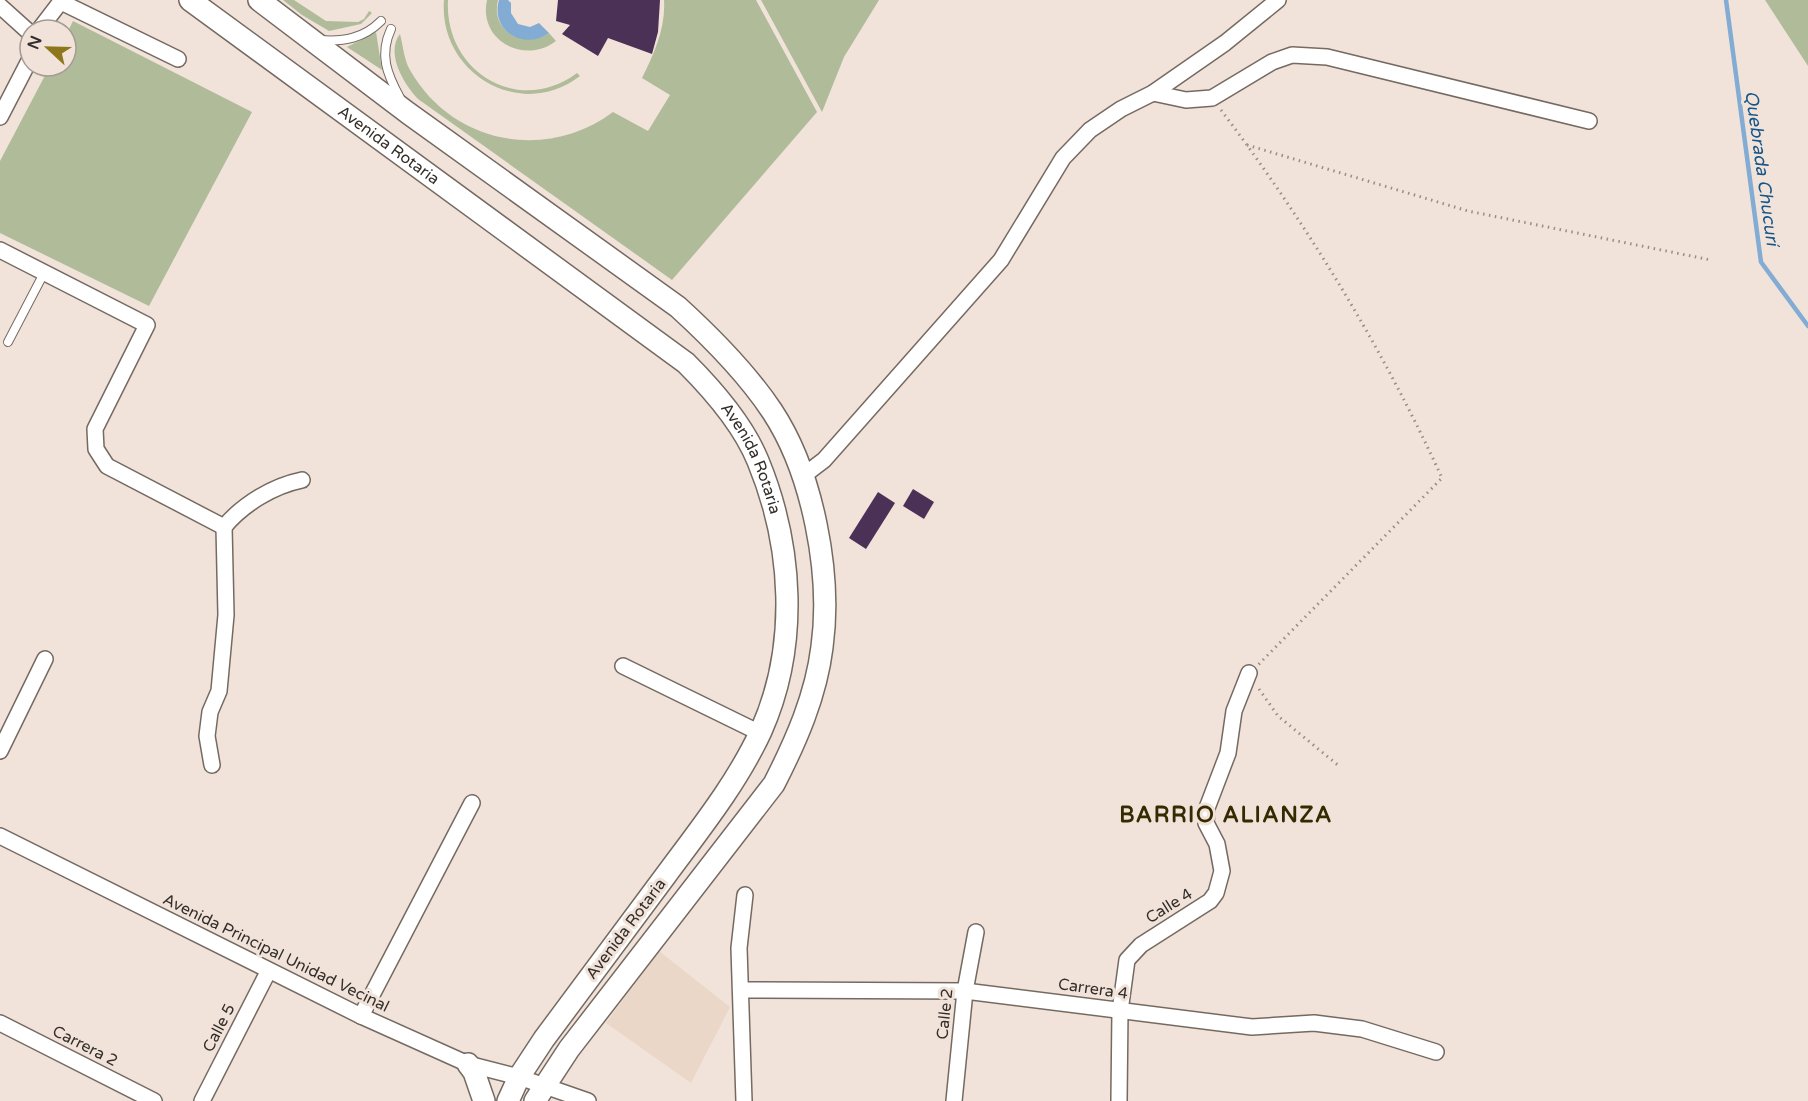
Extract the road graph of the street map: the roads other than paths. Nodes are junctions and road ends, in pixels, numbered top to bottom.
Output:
1 (190, 0) edge
2 (259, 0) edge
3 (1278, 0) edge
4 (62, 1) edge
5 (0, 6) edge
6 (49, 18) edge
7 (381, 21) dead end
8 (18, 22) edge
9 (391, 28) dead end
10 (312, 39) junction
11 (178, 59) dead end
12 (20, 78) edge
13 (1153, 93) junction
14 (408, 113) junction
15 (0, 117) edge
16 (1589, 121) dead end
17 (0, 250) edge
18 (44, 273) junction
19 (8, 342) dead end
20 (803, 476) junction
21 (302, 480) dead end
22 (224, 527) junction
23 (45, 659) dead end
24 (623, 666) dead end
25 (1249, 674) road end
26 (760, 733) junction
27 (0, 751) edge
28 (212, 765) dead end
29 (472, 803) dead end
30 (0, 836) edge
31 (743, 900) dead end
32 (976, 932) dead end
33 (268, 972) junction
34 (741, 990) junction
35 (965, 991) junction
36 (1120, 1011) junction
37 (361, 1016) junction
38 (0, 1023) edge
39 (1436, 1052) dead end
40 (468, 1064) junction
41 (519, 1077) junction
42 (539, 1094) edge
43 (154, 1101) edge
44 (202, 1101) edge
45 (484, 1101) edge
46 (508, 1101) edge
47 (588, 1101) edge
48 (744, 1101) edge
49 (954, 1101) edge
50 (1119, 1101) edge

1 - 26 main road, Avenida Rotaria
2 - 10 main road, Avenida Rotaria
3 - 13 street
4 - 6 street
4 - 11 street
5 - 8 street
7 - 10 lane
9 - 14 lane
10 - 14 main road, Avenida Rotaria
12 - 15 street
13 - 16 street
13 - 20 street
14 - 20 main road, Avenida Rotaria
17 - 18 street
18 - 19 lane
18 - 22 street
20 - 42 main road, Avenida Rotaria
21 - 22 street
22 - 28 street
23 - 27 street
24 - 26 street
25 - 36 street, Calle 4
26 - 41 main road, Avenida Rotaria
29 - 37 street
30 - 33 street, Avenida Principal Unidad Vecinal
31 - 34 street
32 - 35 street, Calle 2
33 - 37 street, Avenida Principal Unidad Vecinal
33 - 44 street, Calle 5
34 - 35 street, Carrera 4
34 - 48 street
35 - 36 street, Carrera 4
35 - 49 street, Calle 2
36 - 39 street, Carrera 4
36 - 50 street, Calle 4
37 - 40 street, Avenida Principal Unidad Vecinal
38 - 43 street, Carrera 2
40 - 41 street, Avenida Principal Unidad Vecinal
40 - 45 main road
41 - 42 street, Avenida Principal Unidad Vecinal
41 - 46 main road, Avenida Rotaria
42 - 47 street, Avenida Principal Unidad Vecinal

